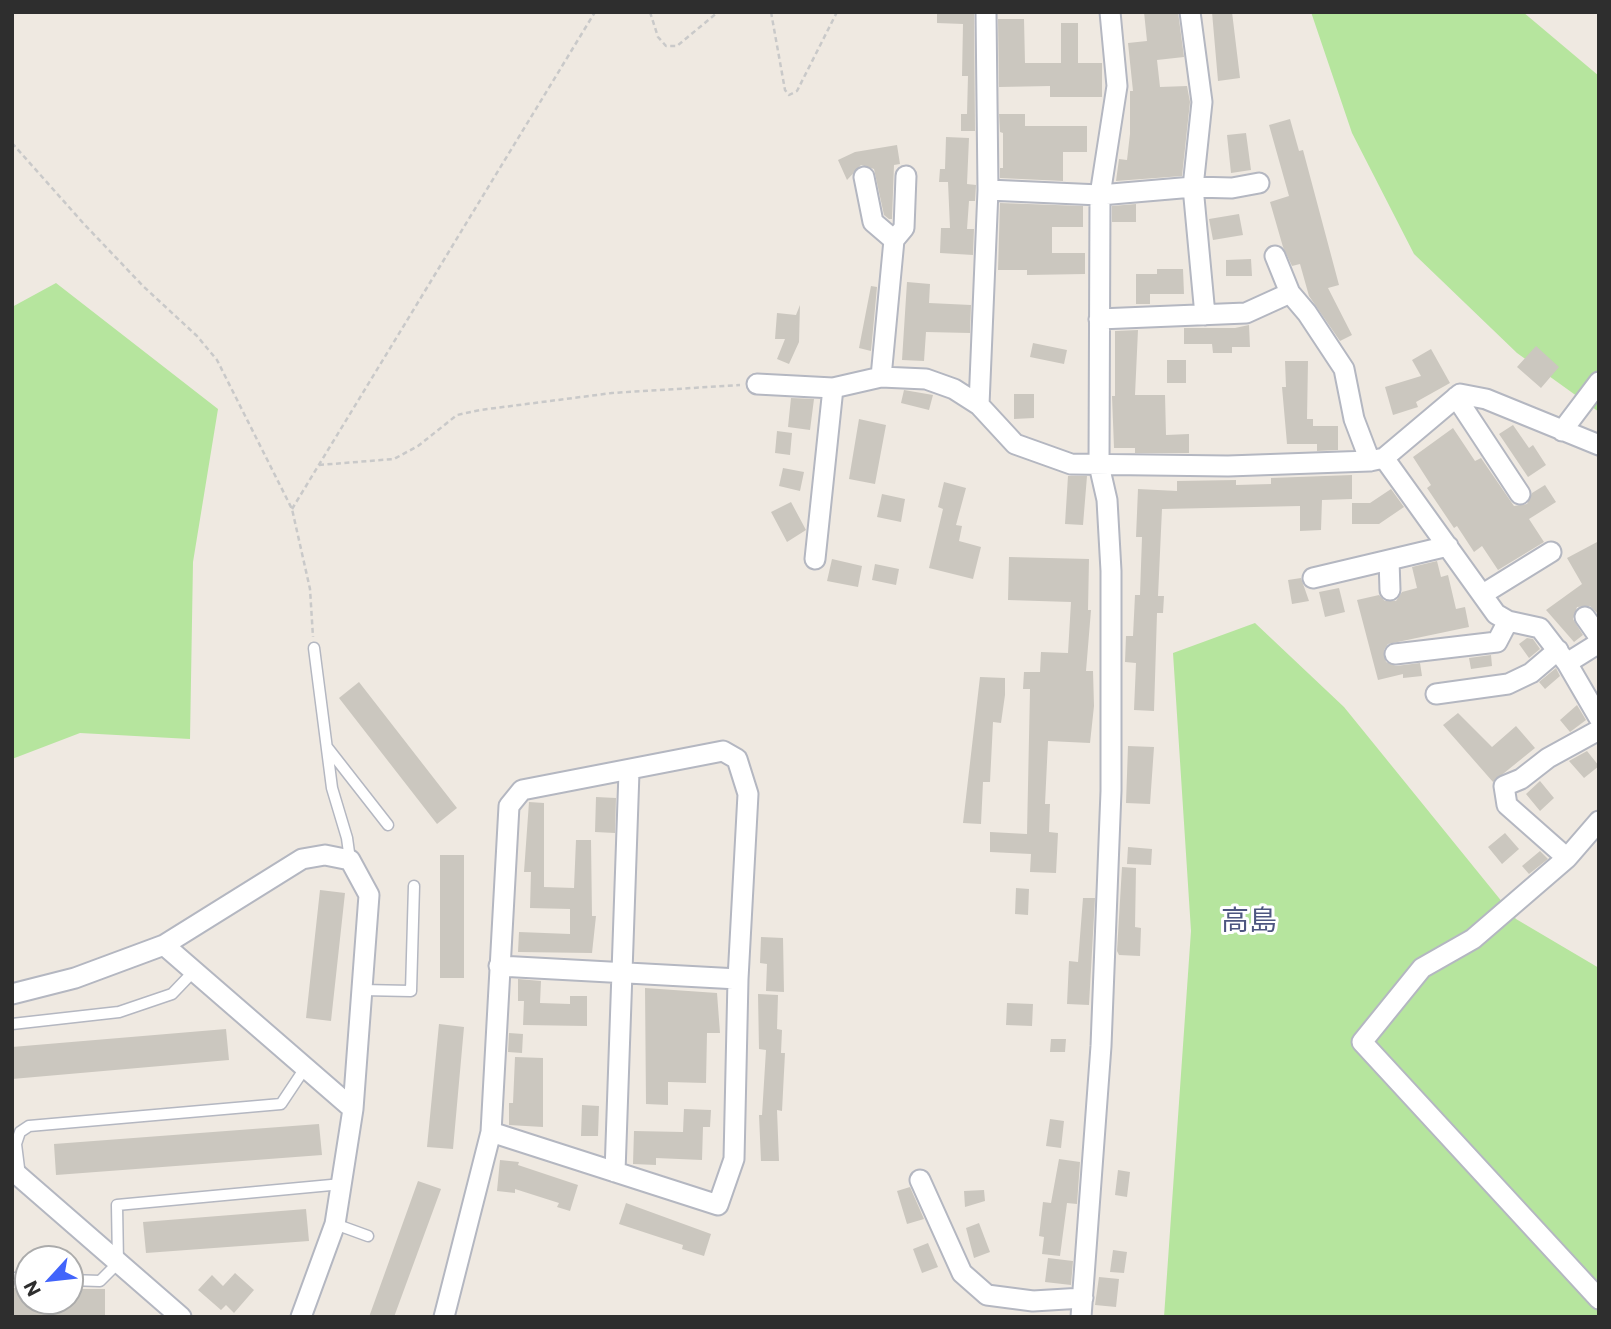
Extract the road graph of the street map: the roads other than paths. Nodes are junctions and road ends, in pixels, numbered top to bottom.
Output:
1 (986, 12) edge
2 (1110, 12) edge
3 (1190, 12) edge
4 (906, 176) dead end
5 (864, 177) dead end
6 (1259, 183) dead end
7 (1193, 187) junction
8 (988, 190) junction
9 (1100, 195) junction
10 (894, 240) junction
11 (1275, 256) dead end
12 (1290, 293) junction
13 (1205, 314) junction
14 (1099, 319) junction
15 (881, 377) junction
16 (1599, 382) edge
17 (757, 384) road end
18 (834, 388) junction
19 (1456, 397) junction
20 (979, 405) junction
21 (1562, 430) junction
22 (1599, 445) edge
23 (1377, 460) junction
24 (1099, 465) junction
25 (1520, 494) dead end
26 (1448, 546) junction
27 (1551, 552) dead end
28 (814, 559) dead end
29 (1389, 560) junction
30 (1313, 578) dead end
31 (1390, 590) dead end
32 (1483, 594) junction
33 (1585, 617) dead end
34 (1508, 621) junction
35 (1599, 637) edge
36 (1599, 643) edge
37 (314, 648) road end
38 (1395, 654) dead end
39 (1562, 657) junction
40 (1436, 694) dead end
41 (1599, 718) edge
42 (1599, 730) edge
43 (327, 747) junction
44 (629, 772) junction
45 (1599, 821) edge
46 (388, 825) dead end
47 (1567, 858) junction
48 (350, 860) junction
49 (414, 886) dead end
50 (164, 945) junction
51 (499, 966) junction
52 (194, 971) junction
53 (621, 974) junction
54 (738, 979) junction
55 (362, 990) junction
56 (12, 995) edge
57 (12, 1024) edge
58 (305, 1068) junction
59 (353, 1109) junction
60 (491, 1132) junction
61 (615, 1172) junction
62 (15, 1174) edge
63 (920, 1180) dead end
64 (342, 1184) junction
65 (335, 1224) junction
66 (368, 1236) dead end
67 (118, 1263) junction
68 (84, 1280) edge
69 (1599, 1299) edge
70 (1082, 1308) edge
71 (181, 1317) edge
72 (301, 1317) edge
73 (444, 1317) edge

1 - 8 street
2 - 9 street
3 - 7 street
4 - 10 street
5 - 10 street
6 - 7 street
7 - 9 street
7 - 13 street
8 - 9 street
8 - 20 street
9 - 14 street
10 - 15 street
11 - 12 street
12 - 13 street
12 - 23 street
13 - 14 street
14 - 24 street
15 - 18 street
15 - 20 street
16 - 21 street
17 - 18 street
18 - 28 street
19 - 21 street
19 - 23 street
19 - 25 street
20 - 24 street
21 - 22 street
23 - 24 street
23 - 26 street
24 - 70 street
26 - 29 street
26 - 32 street
27 - 32 street
29 - 30 street
29 - 31 street
32 - 34 street
33 - 35 street
34 - 38 street
34 - 39 street
36 - 39 street
37 - 43 lane
39 - 40 street
39 - 41 street
42 - 47 street
43 - 46 lane
43 - 48 lane
44 - 51 street
44 - 53 street
44 - 54 street
45 - 47 street
47 - 69 street
48 - 50 street
48 - 55 street
49 - 55 lane
50 - 52 street
50 - 56 street
51 - 53 street
51 - 60 street
52 - 57 lane
52 - 58 street
53 - 54 street
53 - 61 street
54 - 61 street
55 - 59 street
58 - 59 street
58 - 62 lane
59 - 64 street
60 - 61 street
60 - 73 street
62 - 67 street
63 - 70 street
64 - 65 street
64 - 67 lane
65 - 66 lane
65 - 72 street
67 - 68 lane
67 - 71 street

